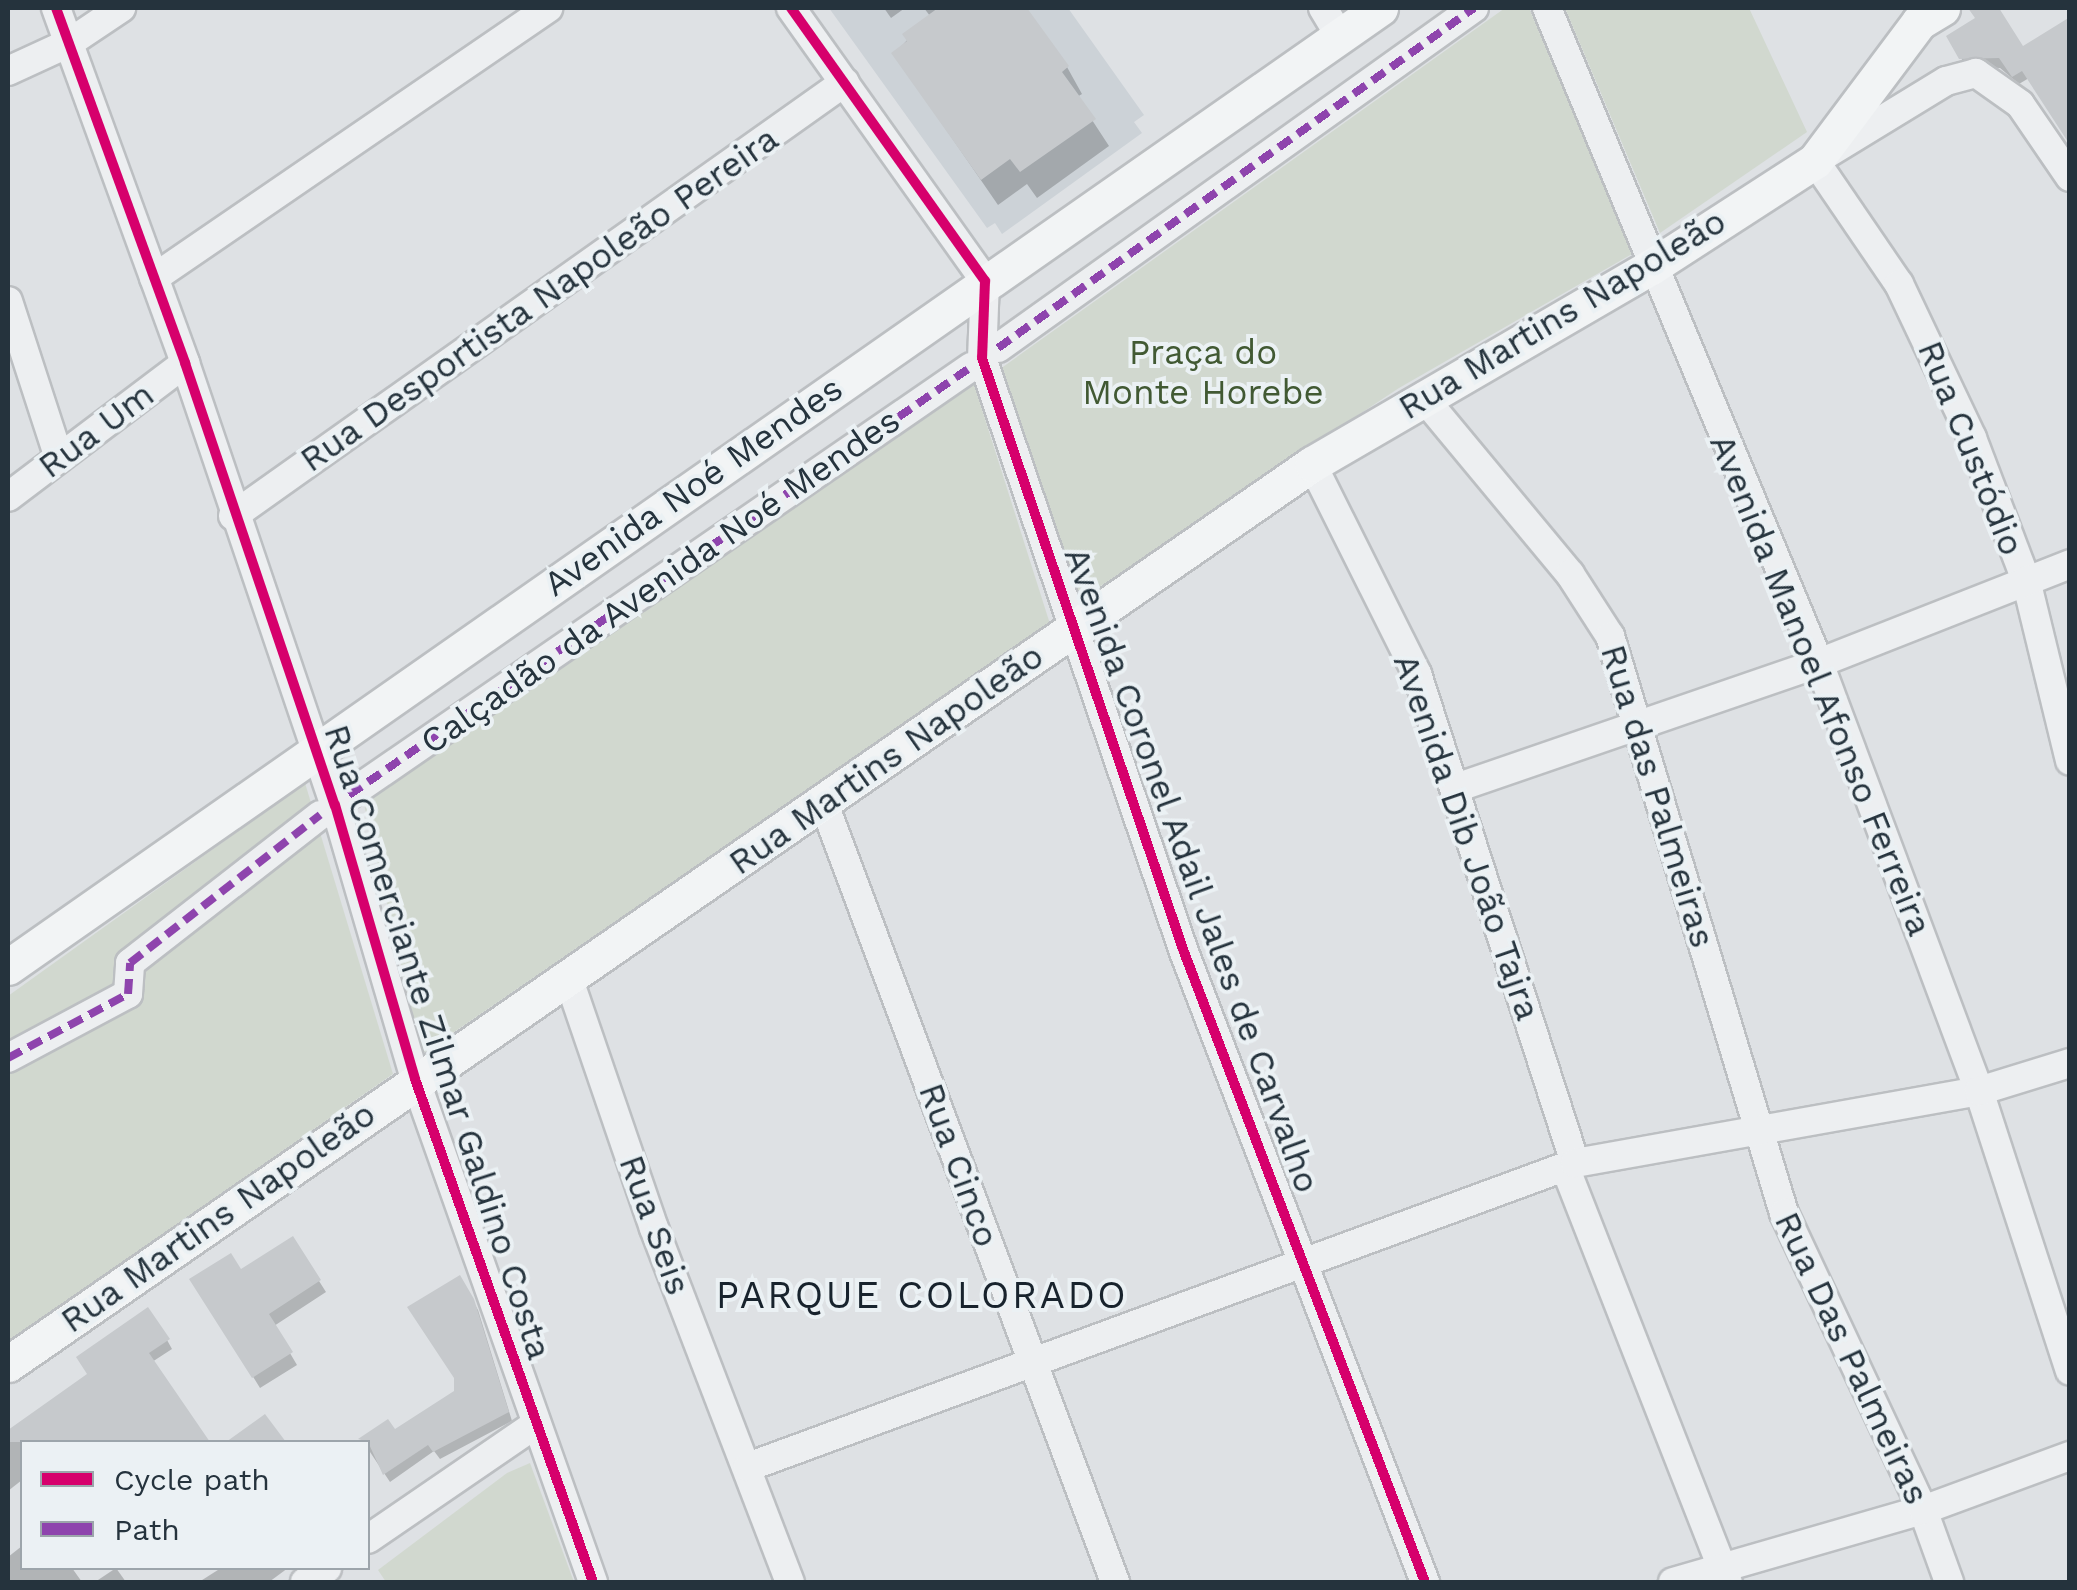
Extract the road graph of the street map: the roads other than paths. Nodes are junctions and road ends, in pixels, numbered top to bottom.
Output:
1 (56, 8) edge
2 (121, 8) edge
3 (548, 8) edge
4 (791, 8) edge
5 (1380, 8) edge
6 (1474, 8) edge
7 (1547, 8) edge
8 (1942, 8) edge
9 (1331, 22) edge
10 (69, 44) junction
11 (8, 71) edge
12 (845, 82) junction
13 (1815, 161) junction
14 (2070, 177) edge
15 (1651, 266) junction
16 (154, 278) junction
17 (985, 281) junction
18 (8, 301) edge
19 (998, 348) dead end
20 (185, 363) junction
21 (971, 367) dead end
22 (1423, 396) junction
23 (58, 458) junction
24 (1312, 464) junction
25 (8, 497) edge
26 (233, 516) junction
27 (2070, 564) edge
28 (2026, 580) junction
29 (1074, 627) junction
30 (1819, 663) junction
31 (1642, 727) junction
32 (315, 752) junction
33 (2070, 760) edge
34 (1456, 788) junction
35 (349, 795) dead end
36 (824, 804) junction
37 (320, 815) dead end
38 (8, 967) edge
39 (568, 977) junction
40 (8, 1058) edge
41 (2070, 1062) edge
42 (415, 1079) junction
43 (1979, 1091) junction
44 (1756, 1134) junction
45 (1570, 1165) junction
46 (1305, 1264) junction
47 (1032, 1361) junction
48 (8, 1364) edge
49 (2070, 1371) edge
50 (536, 1424) junction
51 (2070, 1456) edge
52 (748, 1467) junction
53 (1924, 1510) junction
54 (370, 1539) edge
55 (1725, 1574) edge
56 (592, 1582) edge
57 (790, 1582) edge
58 (1115, 1582) edge
59 (1426, 1582) edge
60 (1673, 1582) edge
61 (1949, 1582) edge

1 - 10 street, Rua Comerciante Zilmar Galdino Costa
2 - 10 street
3 - 16 street
4 - 12 street
5 - 9 main road, Avenida Noé Mendes
6 - 19 street
7 - 15 street, Avenida Manoel Afonso Ferreira
8 - 13 main road, Rua Martins Napoleão
9 - 17 main road, Avenida Noé Mendes
10 - 11 street
10 - 16 street, Rua Comerciante Zilmar Galdino Costa
12 - 17 street
12 - 26 street, Rua Desportista Napoleão Pereira
13 - 14 street
13 - 15 main road, Rua Martins Napoleão
13 - 28 street, Rua Custódio
15 - 22 main road, Rua Martins Napoleão
15 - 30 street, Avenida Manoel Afonso Ferreira
16 - 20 street, Rua Comerciante Zilmar Galdino Costa
17 - 29 street, Avenida Coronel Adail Jales de Carvalho
17 - 32 main road, Avenida Noé Mendes
18 - 23 street
20 - 23 street, Rua Um
20 - 26 street, Rua Comerciante Zilmar Galdino Costa
21 - 35 street, Calçadão da Avenida Noé Mendes
22 - 24 main road, Rua Martins Napoleão
22 - 31 street, Rua das Palmeiras
23 - 25 street, Rua Um
24 - 29 main road, Rua Martins Napoleão
24 - 34 street, Avenida Dib João Tajra
26 - 32 street, Rua Comerciante Zilmar Galdino Costa
27 - 28 street
28 - 30 street
28 - 33 street, Rua Custódio
29 - 36 main road, Rua Martins Napoleão
29 - 46 street, Avenida Coronel Adail Jales de Carvalho
30 - 31 street
30 - 43 street, Avenida Manoel Afonso Ferreira
31 - 34 street
31 - 44 street, Rua das Palmeiras
32 - 38 main road, Avenida Noé Mendes
32 - 42 street, Rua Comerciante Zilmar Galdino Costa
34 - 45 street, Avenida Dib João Tajra
36 - 39 main road, Rua Martins Napoleão
36 - 47 street, Rua Cinco
37 - 40 street
39 - 42 main road, Rua Martins Napoleão
39 - 52 street, Rua Seis
41 - 43 street
42 - 48 main road, Rua Martins Napoleão
42 - 50 street, Rua Comerciante Zilmar Galdino Costa
43 - 44 street
43 - 49 street, Avenida Manoel Afonso Ferreira
44 - 45 street
44 - 53 street, Rua Das Palmeiras
45 - 46 street
45 - 55 street, Avenida Dib João Tajra
46 - 47 street
46 - 59 street, Avenida Coronel Adail Jales de Carvalho
47 - 52 street
47 - 58 street, Rua Cinco
50 - 54 street
50 - 56 street, Rua Comerciante Zilmar Galdino Costa
51 - 53 street
52 - 57 street, Rua Seis
53 - 55 street
53 - 61 street, Rua Das Palmeiras
55 - 60 street

